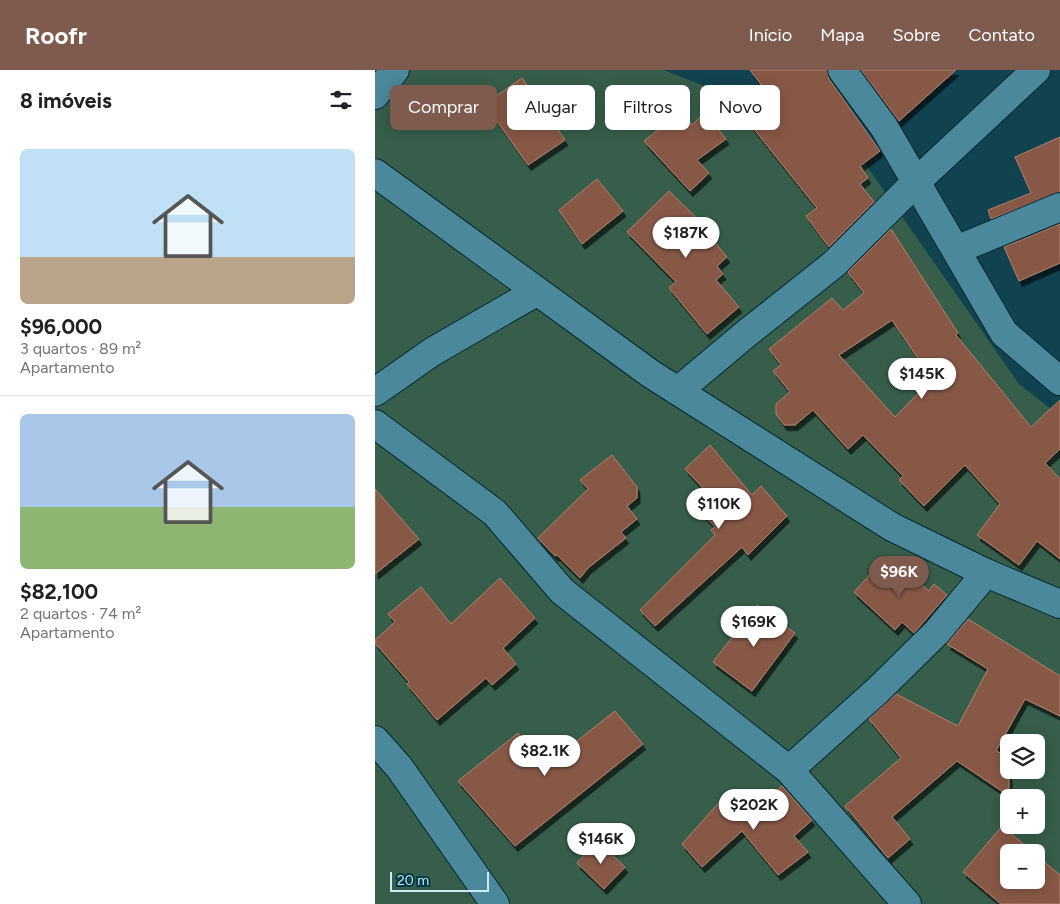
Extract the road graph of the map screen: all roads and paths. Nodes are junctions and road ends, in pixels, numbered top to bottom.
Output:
1 (395, 70) edge
2 (842, 70) edge
3 (1036, 70) edge
4 (375, 96) edge
5 (375, 173) edge
6 (916, 182) junction
7 (1060, 207) edge
8 (956, 250) junction
9 (536, 292) junction
10 (1060, 381) edge
11 (679, 390) junction
12 (375, 392) edge
13 (375, 424) edge
14 (985, 573) junction
15 (1060, 604) edge
16 (375, 740) edge
17 (789, 770) junction
18 (495, 904) edge
19 (907, 904) edge

1 - 4 street
2 - 6 street
3 - 6 street
5 - 9 street
6 - 8 street
6 - 11 street
7 - 8 street
8 - 10 street
9 - 11 street
9 - 12 street
11 - 14 street
13 - 17 street
14 - 15 street
14 - 17 street
16 - 18 street
17 - 19 street

